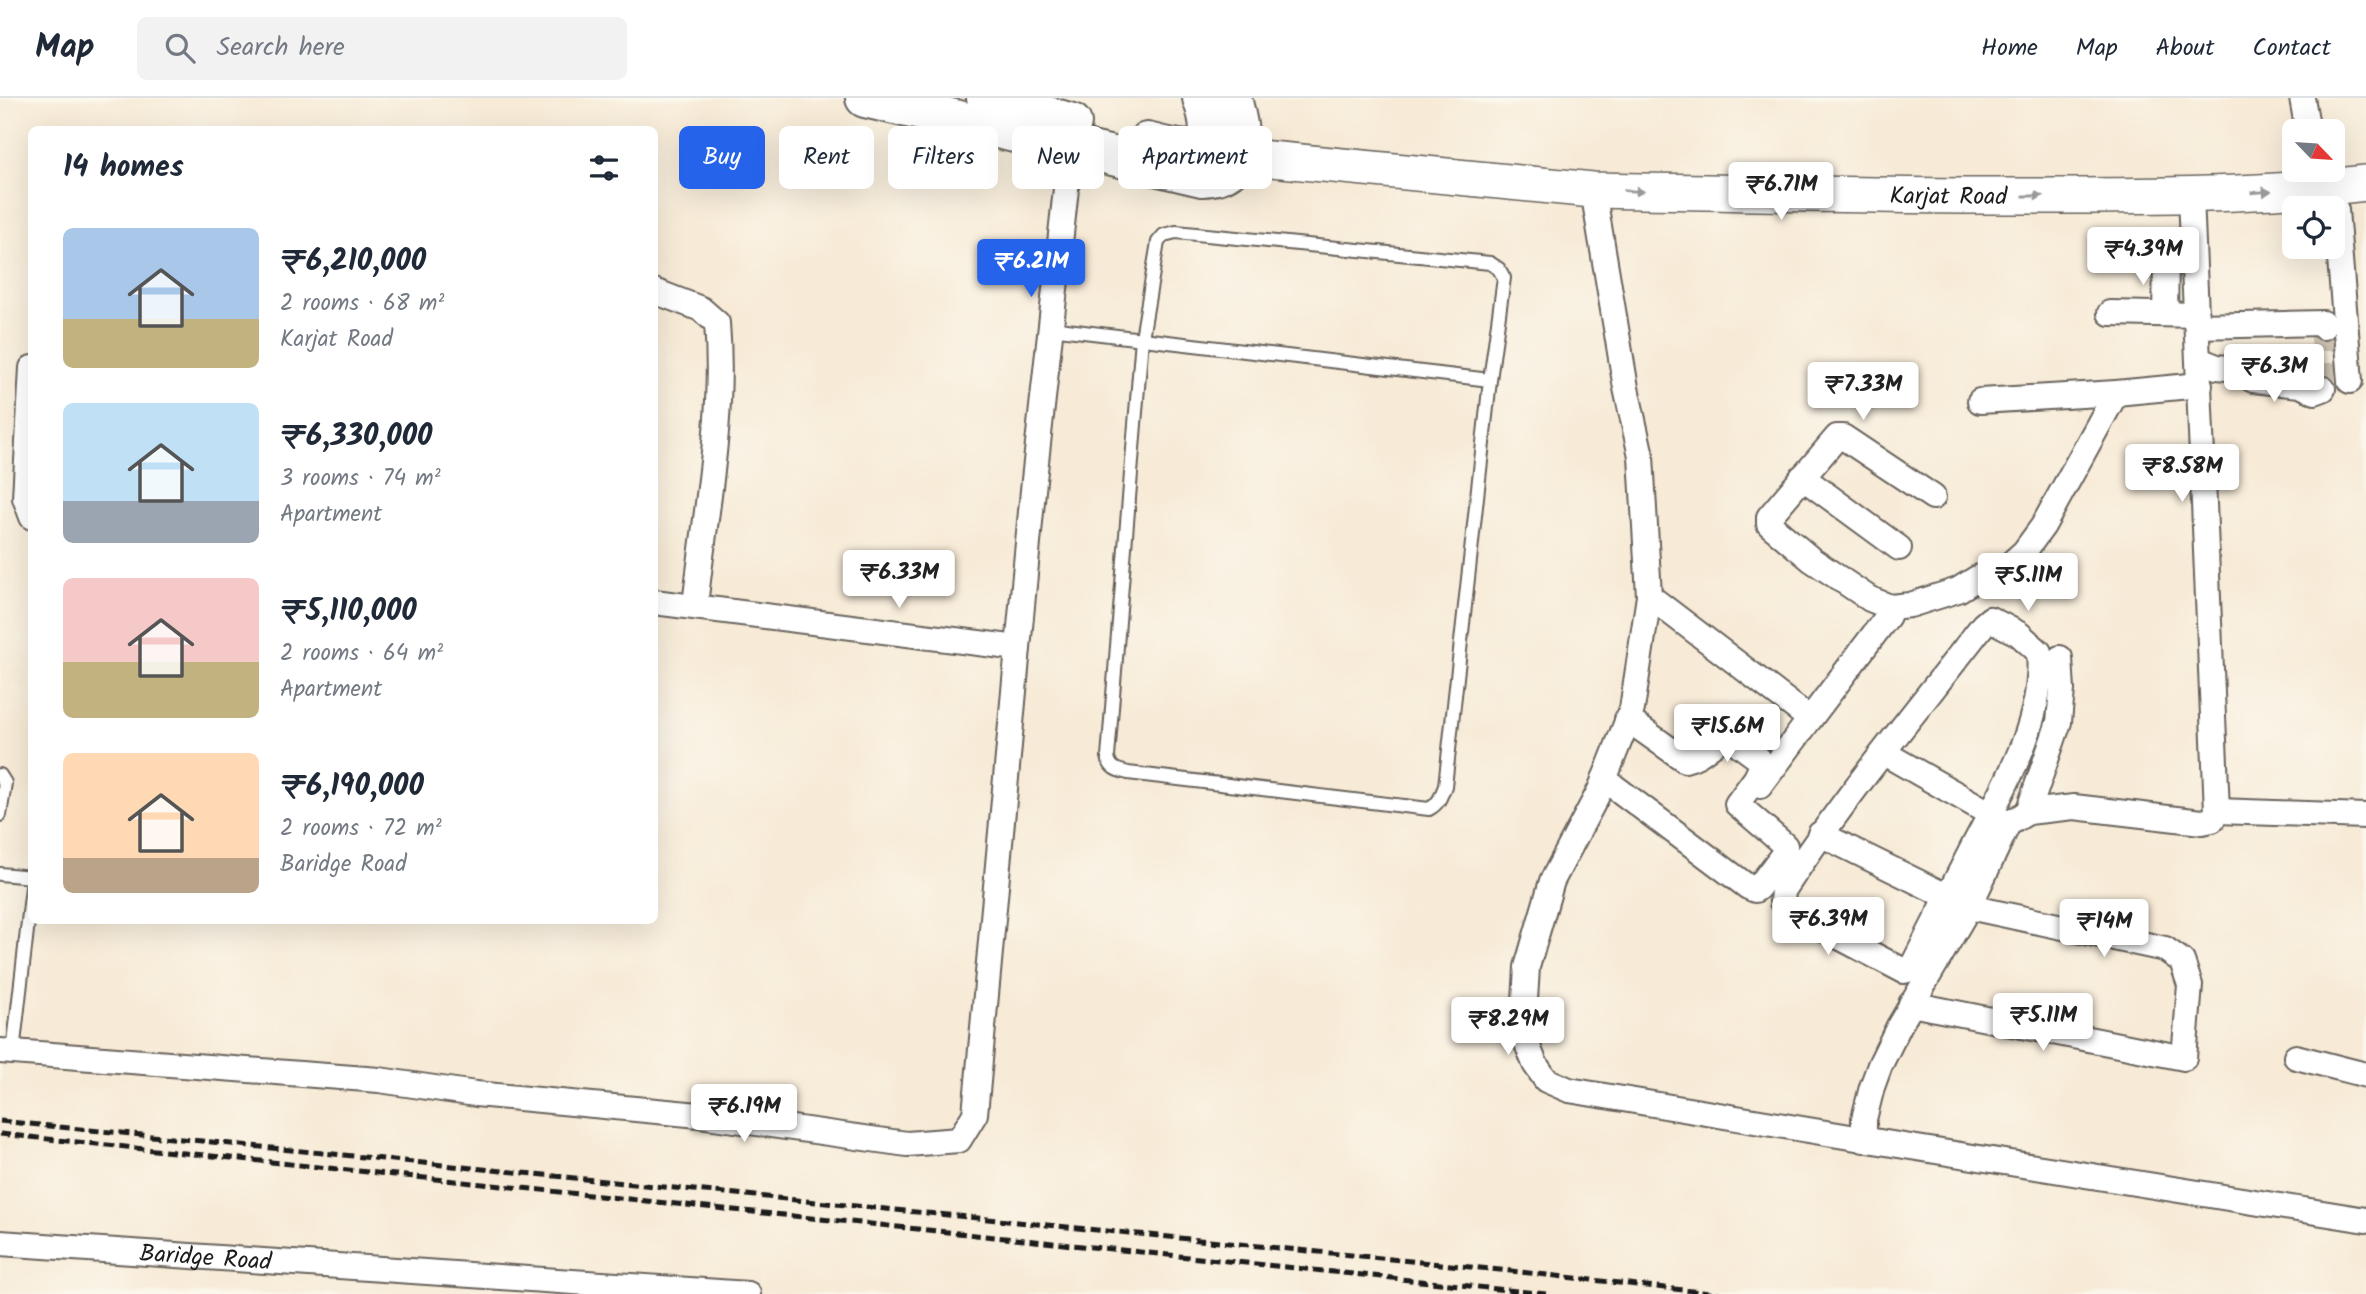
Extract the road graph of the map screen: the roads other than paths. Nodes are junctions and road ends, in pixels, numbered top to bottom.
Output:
1 (865, 98) edge
2 (986, 98) edge
3 (1202, 98) edge
4 (1232, 98) edge
5 (2301, 98) edge
6 (2305, 119) edge
7 (1022, 126) edge
8 (1051, 126) edge
9 (1210, 126) edge
10 (1239, 126) edge
11 (1272, 164) edge
12 (2366, 183) edge
13 (1066, 189) edge
14 (2338, 196) edge
15 (1595, 201) junction
16 (2282, 202) edge
17 (2192, 208) junction
18 (2282, 212) edge
19 (2338, 259) edge
20 (2166, 260) dead end
21 (658, 293) edge
22 (2110, 313) dead end
23 (2165, 314) junction
24 (2197, 321) junction
25 (2323, 327) dead end
26 (1051, 328) junction
27 (1142, 338) junction
28 (2199, 360) junction
29 (1490, 380) junction
30 (2350, 381) dead end
31 (2200, 385) junction
32 (2323, 389) dead end
33 (2116, 393) junction
34 (1980, 401) dead end
35 (28, 442) edge
36 (1802, 477) junction
37 (1933, 497) dead end
38 (28, 506) edge
39 (1899, 548) dead end
40 (1649, 596) junction
41 (658, 602) edge
42 (695, 606) junction
43 (1888, 616) dead end
44 (1018, 648) junction
45 (2060, 658) dead end
46 (1628, 719) junction
47 (1810, 719) junction
48 (1884, 753) junction
49 (0, 775) edge
50 (1604, 779) junction
51 (1742, 809) junction
52 (2217, 811) junction
53 (0, 815) edge
54 (2366, 816) edge
55 (2009, 817) junction
56 (1820, 834) junction
57 (0, 874) edge
58 (28, 877) edge
59 (1958, 903) junction
60 (28, 914) edge
61 (1911, 1004) junction
62 (0, 1026) edge
63 (9, 1044) edge
64 (2296, 1057) dead end
65 (2366, 1075) edge
66 (1864, 1140) junction
67 (2366, 1220) edge
68 (0, 1244) edge
69 (748, 1294) edge

1 - 7 main road, Karjat Road
2 - 8 main road, Karjat Road
3 - 9 main road
4 - 10 main road
5 - 6 street
11 - 15 main road, Karjat Road
12 - 14 main road, Karjat Road
13 - 26 street
15 - 17 main road, Karjat Road
15 - 40 street
17 -> 16 main road, Karjat Road
17 - 18 main road, Karjat Road
17 - 24 street
19 - 30 street
20 - 23 street
21 - 42 street
22 - 23 street
23 - 24 street
24 - 25 street
24 - 28 street
26 - 27 lane
26 - 44 street
27 - 29 lane
27 - 29 lane
27 - 29 lane
28 - 31 street
28 - 32 street
31 - 33 street
31 - 52 street
33 - 34 street
33 - 36 street
35 - 38 street
36 - 37 street
36 - 39 street
40 - 46 street
40 - 47 street
41 - 42 street
42 - 44 street
43 - 47 street
44 - 63 street
45 - 55 street
46 - 50 street
46 - 51 street
47 - 51 street
48 - 55 street
48 - 55 street
48 - 56 street
49 - 53 lane
50 - 51 street
50 - 66 street
52 - 54 street
52 - 55 street
55 - 59 street
56 - 59 street
56 - 59 street
57 - 58 lane
59 - 61 street
59 - 61 street
60 - 63 lane
61 - 66 street
62 - 63 lane
64 - 65 street
66 - 67 street
68 - 69 street, Baridge Road

